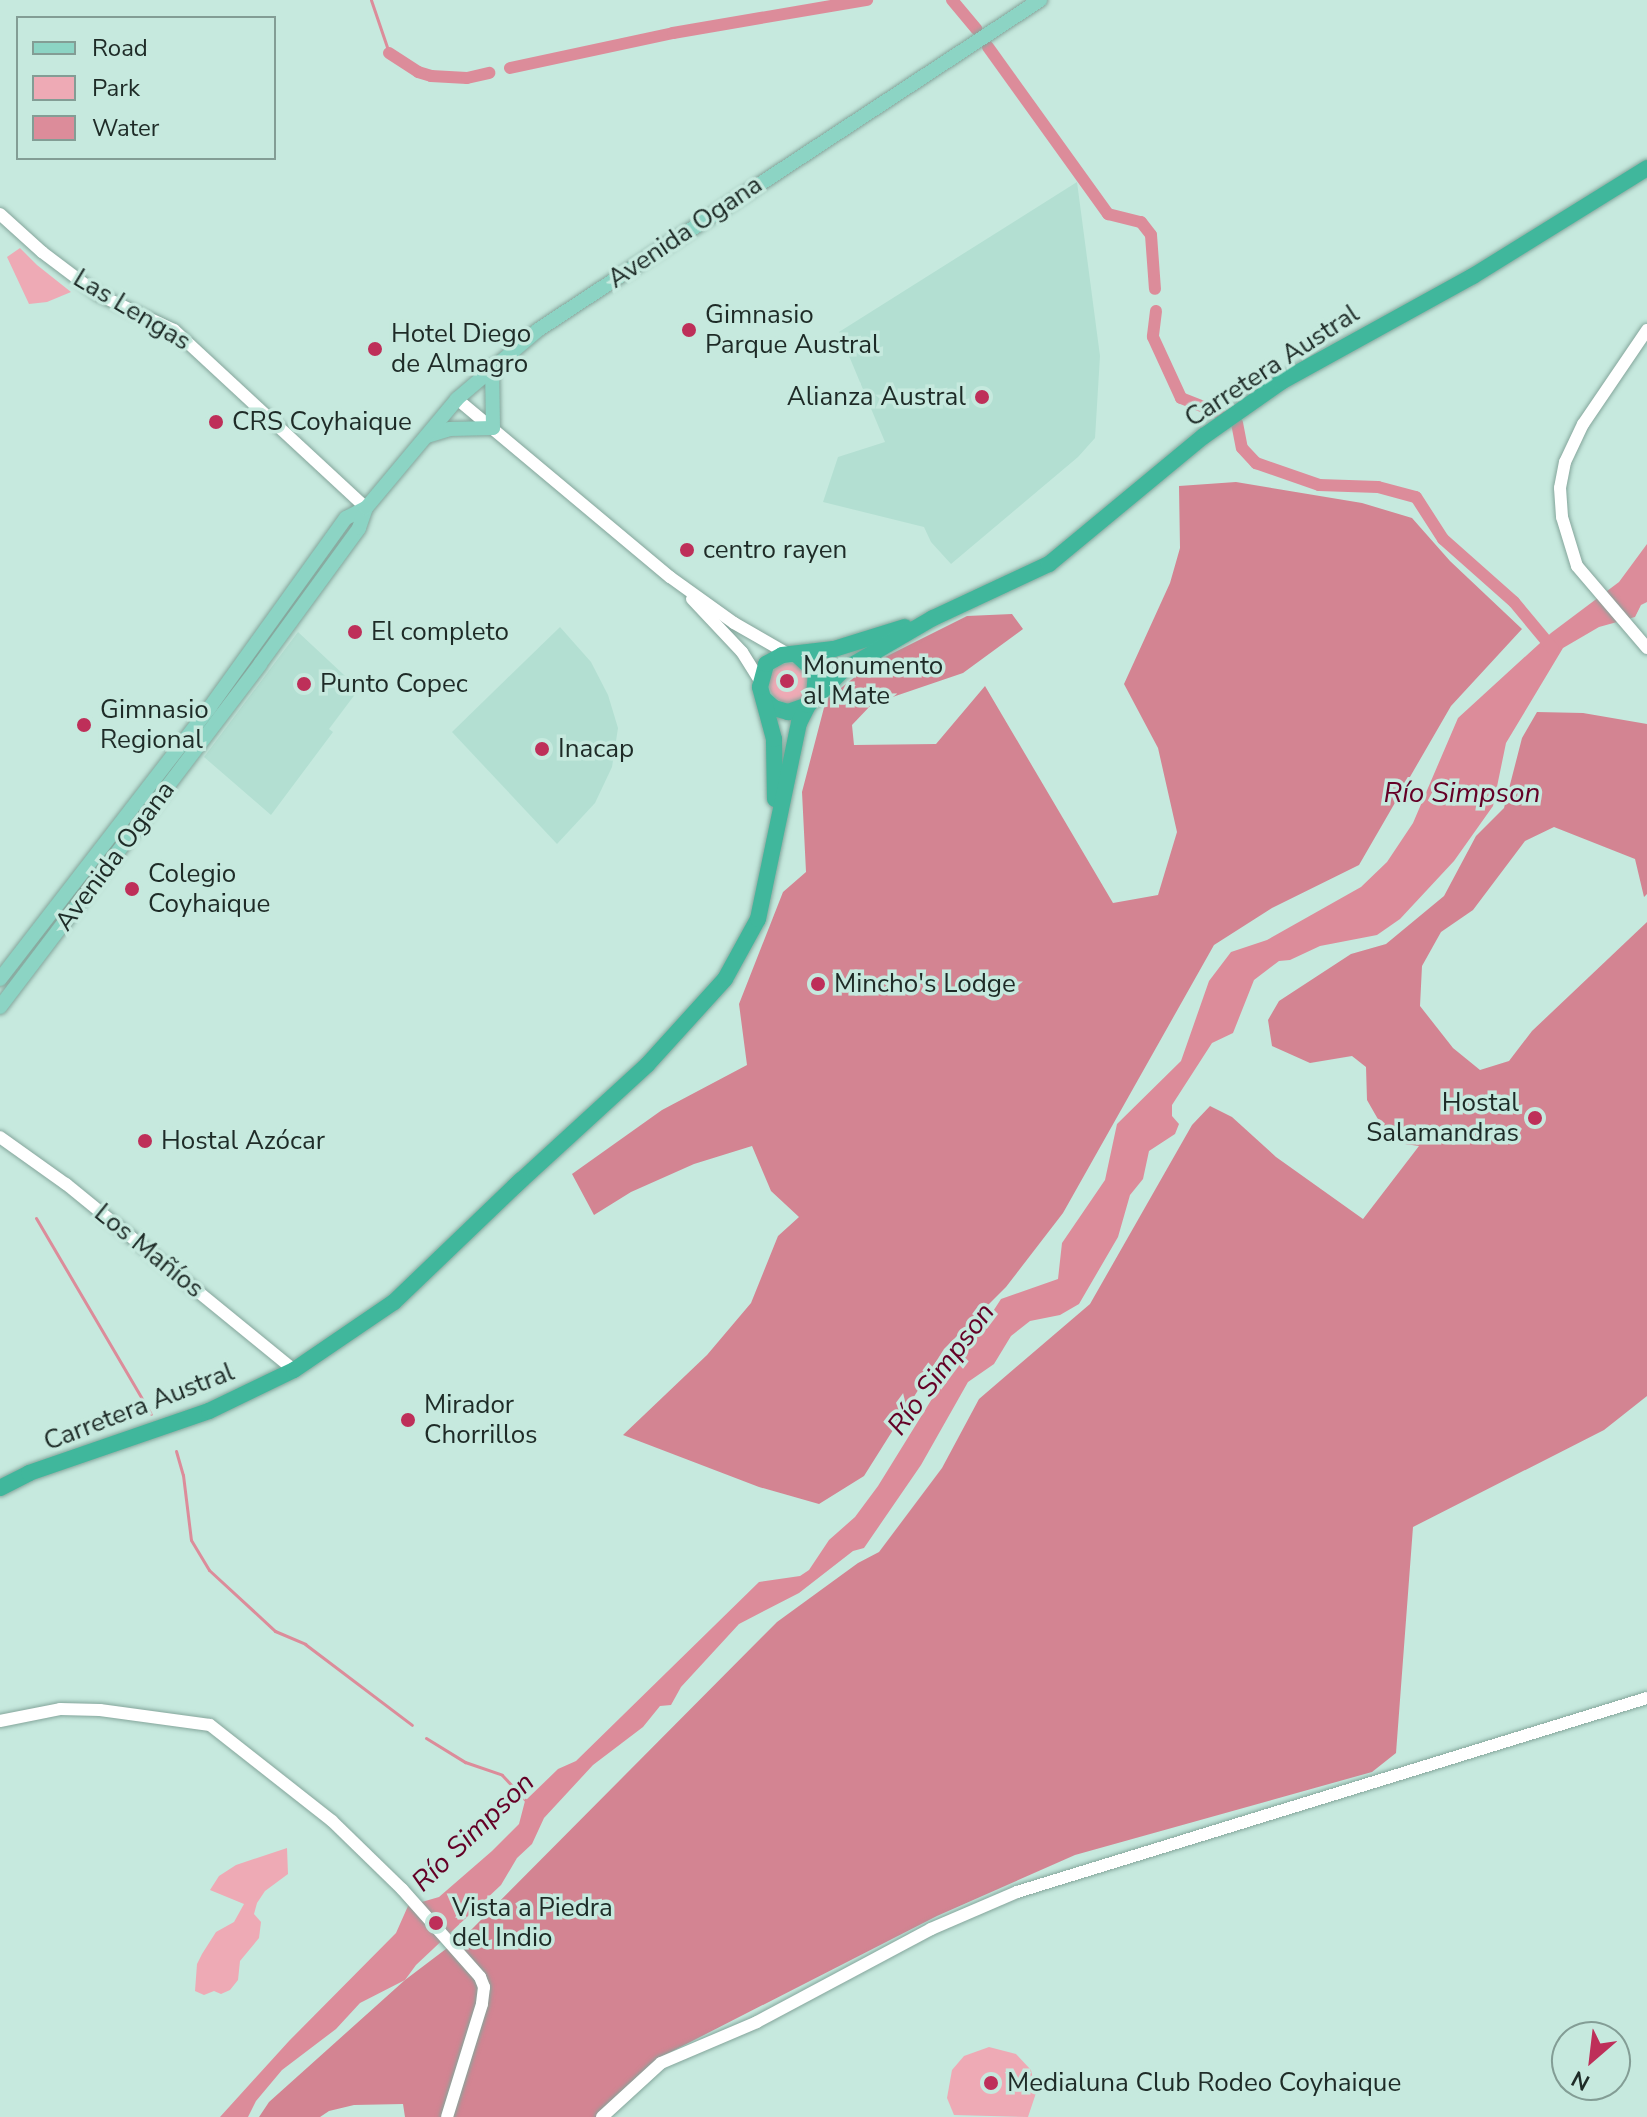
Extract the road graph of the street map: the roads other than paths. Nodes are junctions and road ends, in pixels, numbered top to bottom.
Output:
1 (1040, 0) edge
2 (1647, 168) edge
3 (0, 214) edge
4 (1647, 330) edge
5 (492, 367) junction
6 (457, 399) junction
7 (493, 428) junction
8 (427, 436) junction
9 (366, 508) junction
10 (670, 577) junction
11 (933, 618) junction
12 (1644, 645) edge
13 (793, 655) junction
14 (760, 681) junction
15 (764, 699) junction
16 (810, 702) junction
17 (775, 838) junction
18 (0, 979) edge
19 (0, 1007) edge
20 (0, 1137) edge
21 (294, 1370) junction
22 (0, 1488) edge
23 (1647, 1698) edge
24 (0, 1721) edge
25 (447, 2117) edge
26 (602, 2117) edge

1 - 5 main road, Avenida Ogana
2 - 11 highway, Carretera Austral
3 - 9 street, Las Lengas
4 - 12 street
5 - 6 main road, Avenida Ogana
5 - 7 main road
6 - 7 street
6 - 8 main road, Avenida Ogana
7 - 8 main road
7 - 10 street
8 - 9 main road, Avenida Ogana
9 - 18 main road, Avenida Ogana
9 - 19 main road, Avenida Ogana
10 - 13 street
10 - 14 street
11 - 13 highway, Carretera Austral
11 - 16 highway, Carretera Austral
13 - 14 highway
13 - 16 highway
14 - 15 highway, Carretera Austral
15 - 16 highway
15 - 17 highway, Carretera Austral
16 - 17 highway, Carretera Austral
17 - 21 highway, Carretera Austral
20 - 21 street, Los Mañíos
21 - 22 highway, Carretera Austral
23 - 26 street
24 - 25 street

